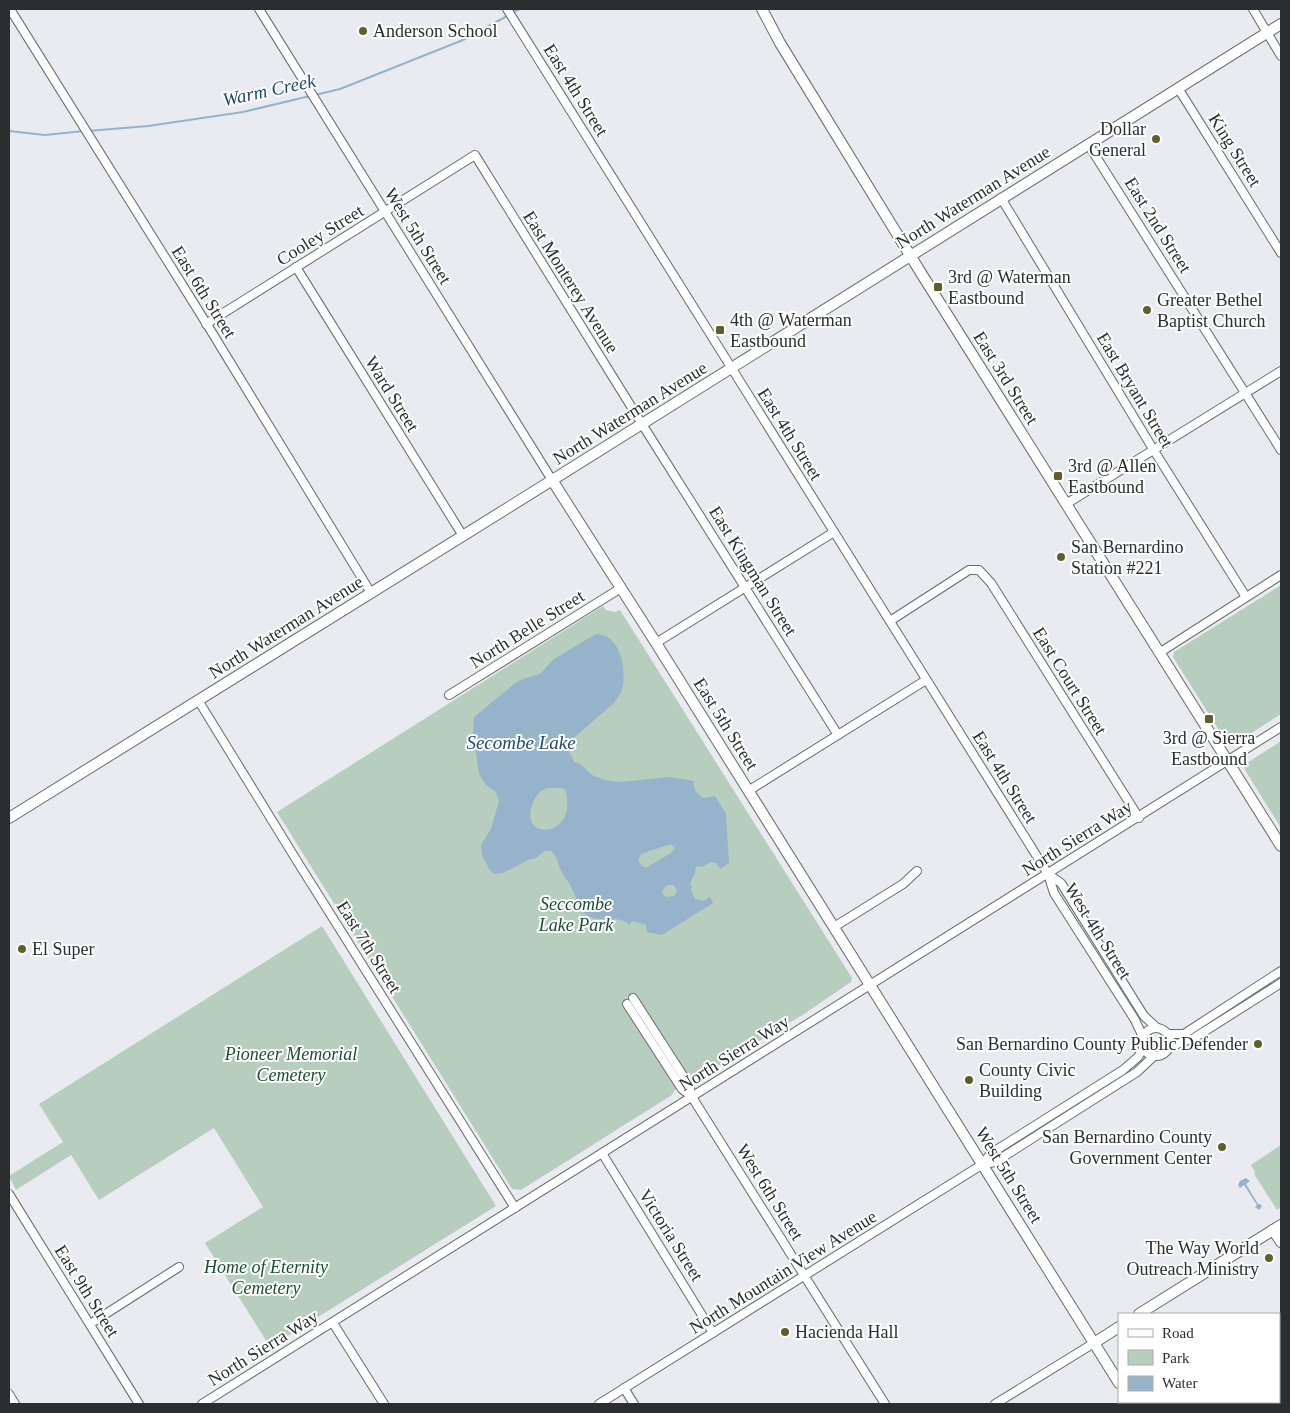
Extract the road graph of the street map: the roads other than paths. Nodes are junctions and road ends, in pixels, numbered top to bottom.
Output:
1 (10, 9) edge
2 (258, 9) edge
3 (507, 9) edge
4 (762, 9) edge
5 (1253, 9) edge
6 (1281, 24) edge
7 (1266, 33) junction
8 (1281, 56) edge
9 (1178, 88) junction
10 (1088, 144) junction
11 (475, 155) joint
12 (1001, 198) junction
13 (384, 212) junction
14 (1281, 253) edge
15 (910, 255) junction
16 (296, 267) junction
17 (206, 324) junction
18 (731, 368) junction
19 (1281, 371) edge
20 (1246, 392) junction
21 (642, 424) junction
22 (1153, 450) junction
23 (1281, 450) edge
24 (552, 480) junction
25 (1066, 504) junction
26 (834, 532) junction
27 (463, 536) junction
28 (1281, 575) edge
29 (621, 588) junction
30 (746, 588) junction
31 (371, 593) junction
32 (1246, 597) junction
33 (890, 621) junction
34 (656, 643) junction
35 (1159, 653) junction
36 (926, 680) junction
37 (449, 695) dead end
38 (198, 700) junction
39 (1281, 728) edge
40 (838, 735) junction
41 (1228, 762) junction
42 (748, 791) junction
43 (9, 818) edge
44 (1138, 818) junction
45 (1281, 846) edge
46 (917, 872) dead end
47 (1048, 874) junction
48 (834, 927) junction
49 (1281, 971) edge
50 (1281, 983) edge
51 (870, 986) junction
52 (633, 998) dead end
53 (627, 1004) dead end
54 (1156, 1027) junction
55 (1168, 1034) junction
56 (1143, 1037) junction
57 (1169, 1047) junction
58 (1144, 1048) junction
59 (1154, 1056) junction
60 (692, 1097) junction
61 (602, 1154) junction
62 (983, 1164) junction
63 (9, 1194) edge
64 (515, 1208) junction
65 (1277, 1227) edge
66 (1281, 1242) edge
67 (179, 1267) dead end
68 (804, 1275) junction
69 (1141, 1313) edge
70 (332, 1322) junction
71 (90, 1324) junction
72 (1118, 1328) edge
73 (713, 1332) junction
74 (1094, 1343) junction
75 (1118, 1381) edge
76 (624, 1388) junction
77 (9, 1394) edge
78 (15, 1404) edge
79 (139, 1404) edge
80 (202, 1404) edge
81 (384, 1404) edge
82 (599, 1404) edge
83 (634, 1404) edge
84 (885, 1404) edge
85 (995, 1404) edge

1 - 17 street, East 6th Street
2 - 13 street, West 5th Street
3 - 18 street, East 4th Street
4 - 15 main road, East 3rd Street
5 - 7 street
6 - 7 main road, North Waterman Avenue
7 - 8 street
7 - 9 main road, North Waterman Avenue
9 - 10 main road, North Waterman Avenue
9 - 14 street, King Street
10 - 12 main road, North Waterman Avenue
10 - 20 street, East 2nd Street
11 - 13 street, Cooley Street
11 - 21 street, East Monterey Avenue
12 - 15 main road, North Waterman Avenue
12 - 22 street, East Bryant Street
13 - 16 street, Cooley Street
13 - 24 street, West 5th Street
15 - 18 main road, North Waterman Avenue
15 - 25 main road, East 3rd Street
16 - 17 street, Cooley Street
16 - 27 street, Ward Street
17 - 31 street, East 6th Street
18 - 21 main road, North Waterman Avenue
18 - 26 street, East 4th Street
19 - 20 street
20 - 22 street
20 - 23 street, East 2nd Street
21 - 24 main road, North Waterman Avenue
21 - 30 street, East Kingman Street
22 - 25 street
22 - 32 street, East Bryant Street
24 - 27 main road, North Waterman Avenue
24 - 29 main road, East 5th Street
25 - 35 main road, East 3rd Street
26 - 30 street
26 - 33 street, East 4th Street
27 - 31 main road, North Waterman Avenue
28 - 32 street
29 - 34 main road, East 5th Street
29 - 37 street, North Belle Street
30 - 34 street
30 - 40 street, East Kingman Street
31 - 38 main road, North Waterman Avenue
32 - 35 street
33 - 36 street, East 4th Street
33 - 44 street, East Court Street
34 - 42 main road, East 5th Street
35 - 41 main road, East 3rd Street
36 - 40 street
36 - 47 street, East 4th Street
38 - 43 main road, North Waterman Avenue
38 - 64 street, East 7th Street
39 - 41 street, North Sierra Way
40 - 42 street
41 - 44 street, North Sierra Way
41 - 45 main road, East 3rd Street
42 - 48 main road, East 5th Street
44 - 47 street, North Sierra Way
46 - 48 street
47 - 51 street, North Sierra Way
47 - 54 street, West 4th Street
47 - 56 street, West 4th Street
48 - 51 main road, East 5th Street
49 - 55 street
50 - 57 street
51 - 60 street, North Sierra Way
51 - 62 main road, West 5th Street
52 - 60 street
53 - 60 street
54 - 55 street
54 - 56 street
55 - 57 street
56 - 58 street
57 - 59 street
58 - 59 street
58 - 62 street, North Mountain View Avenue
59 - 62 street, North Mountain View Avenue
60 - 61 street, North Sierra Way
60 - 68 street, West 6th Street
61 - 64 street, North Sierra Way
61 - 73 street, Victoria Street
62 - 68 street, North Mountain View Avenue
62 - 74 main road, West 5th Street
63 - 71 street, East 9th Street
64 - 70 street, North Sierra Way
65 - 66 main road
65 - 69 main road
67 - 71 street
68 - 73 street, North Mountain View Avenue
68 - 84 street, West 6th Street
70 - 80 street, North Sierra Way
70 - 81 street
71 - 79 street, East 9th Street
72 - 74 main road
73 - 76 street, North Mountain View Avenue
74 - 75 main road, West 5th Street
74 - 85 street
76 - 82 street, North Mountain View Avenue
76 - 83 street
77 - 78 street

